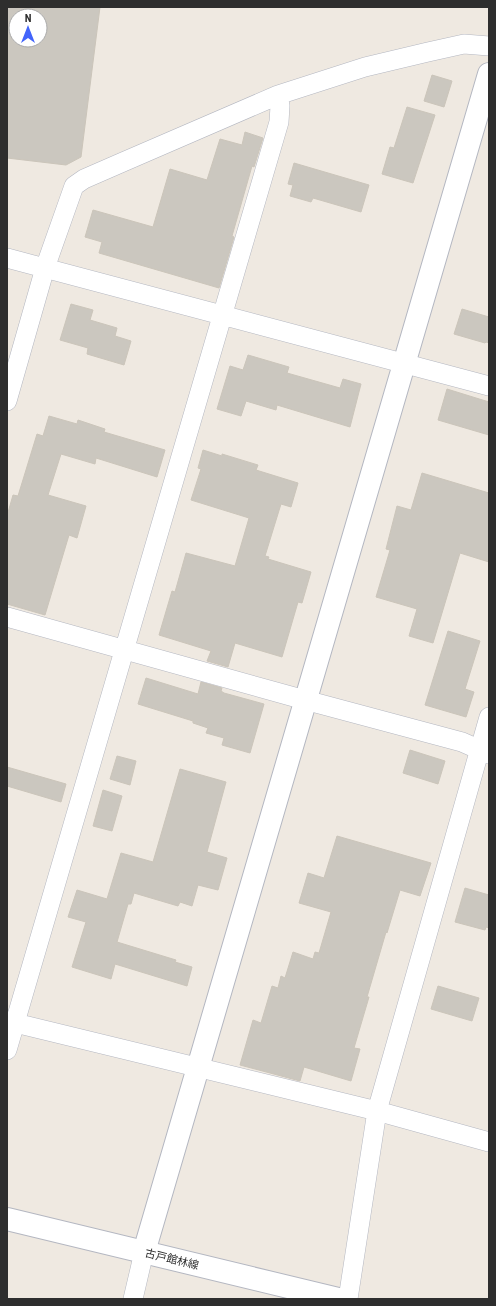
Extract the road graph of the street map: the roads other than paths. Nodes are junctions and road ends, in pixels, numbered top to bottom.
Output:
1 (489, 46) edge
2 (489, 74) edge
3 (278, 95) junction
4 (7, 258) edge
5 (45, 268) junction
6 (223, 315) junction
7 (404, 363) junction
8 (489, 386) edge
9 (7, 401) edge
10 (7, 617) edge
11 (124, 650) junction
12 (305, 700) junction
13 (489, 717) edge
14 (484, 752) edge
15 (11, 1022) edge
16 (7, 1050) edge
17 (198, 1068) junction
18 (377, 1111) junction
19 (489, 1142) edge
20 (7, 1219) edge
21 (144, 1252) junction
22 (133, 1299) edge
23 (338, 1299) edge
24 (348, 1299) edge

1 - 3 street
2 - 7 street
3 - 5 street
3 - 6 street
4 - 5 street
5 - 6 street
5 - 9 street
6 - 7 street
6 - 11 street
7 - 8 street
7 - 12 street
10 - 11 street
11 - 12 street
11 - 15 street
12 - 14 street
12 - 17 street
13 - 14 street
14 - 18 street
15 - 16 street
15 - 17 street
17 - 18 street
17 - 21 street
18 - 19 street
18 - 24 street
20 - 21 street, 古戸館林線
21 - 22 street
21 - 23 street, 古戸館林線

